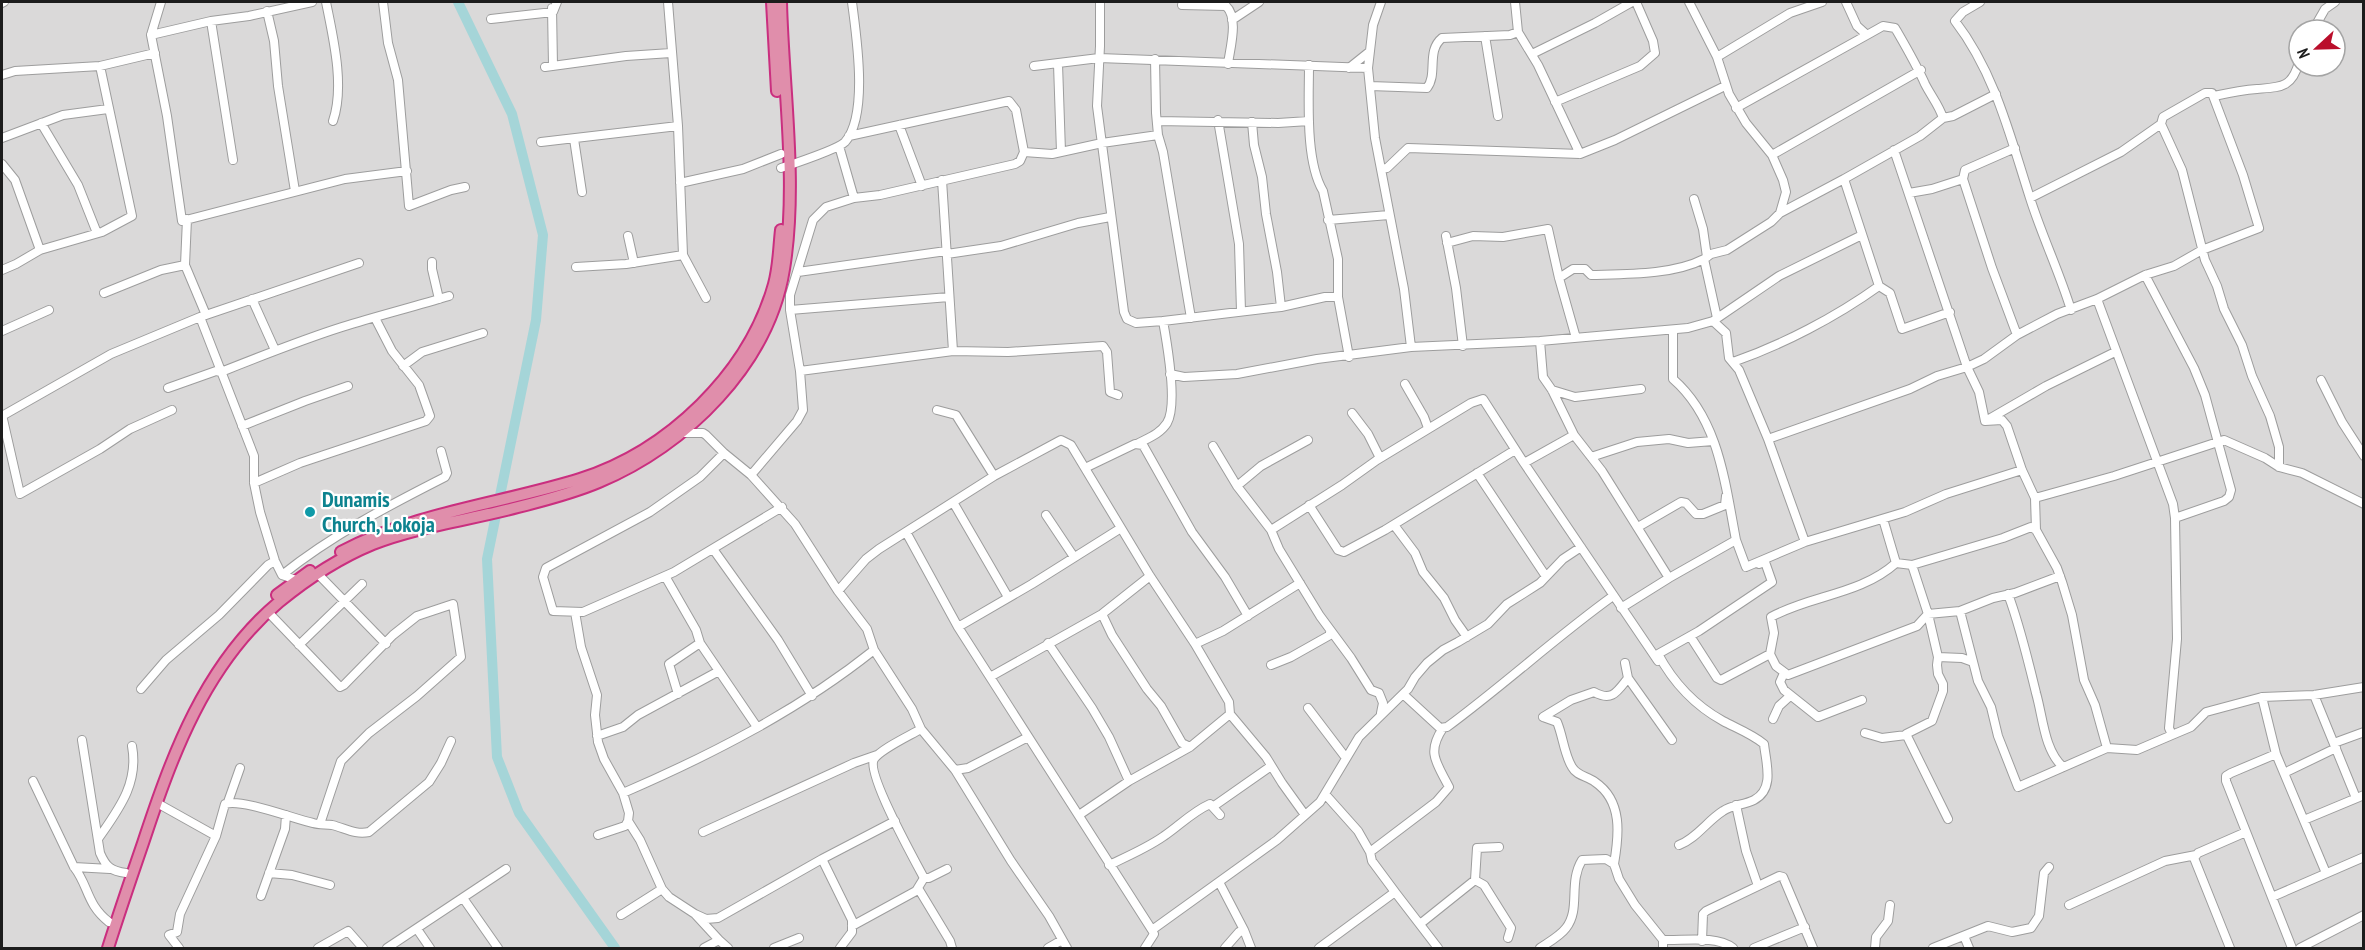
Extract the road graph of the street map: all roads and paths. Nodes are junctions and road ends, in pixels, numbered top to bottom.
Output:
1 (161, 2) edge
2 (312, 2) edge
3 (326, 2) edge
4 (383, 2) edge
5 (552, 2) edge
6 (557, 2) edge
7 (668, 2) edge
8 (772, 2) edge
9 (781, 2) edge
10 (852, 2) edge
11 (1100, 2) edge
12 (1259, 2) edge
13 (1382, 2) edge
14 (1515, 2) edge
15 (1634, 2) edge
16 (1691, 2) edge
17 (1822, 2) edge
18 (1846, 2) edge
19 (1980, 2) edge
20 (2335, 2) edge
21 (1182, 5) dead end
22 (267, 11) junction
23 (553, 12) junction
24 (2320, 18) edge
25 (491, 19) dead end
26 (1232, 20) junction
27 (210, 21) junction
28 (1518, 32) junction
29 (151, 35) junction
30 (1868, 35) junction
31 (1485, 36) junction
32 (1369, 52) junction
33 (155, 53) junction
34 (671, 53) junction
35 (1532, 54) junction
36 (1717, 57) junction
37 (1099, 58) junction
38 (1155, 59) junction
39 (1058, 64) junction
40 (1228, 64) junction
41 (1309, 65) junction
42 (100, 66) junction
43 (1034, 66) dead end
44 (1349, 68) junction
45 (1368, 68) junction
46 (1921, 70) junction
47 (2, 75) edge
48 (2293, 78) edge
49 (1370, 86) junction
50 (1725, 86) junction
51 (1996, 94) junction
52 (2214, 96) junction
53 (1555, 102) junction
54 (1737, 108) junction
55 (108, 109) junction
56 (1498, 116) dead end
57 (1943, 118) junction
58 (1157, 120) junction
59 (1218, 120) junction
60 (333, 121) dead end
61 (1310, 121) junction
62 (1252, 122) junction
63 (41, 123) junction
64 (2161, 124) junction
65 (899, 125) junction
66 (678, 126) junction
67 (849, 135) junction
68 (1158, 135) junction
69 (2, 138) edge
70 (574, 139) junction
71 (541, 142) dead end
72 (1102, 143) junction
73 (839, 146) junction
74 (2015, 148) junction
75 (1894, 150) junction
76 (1023, 152) junction
77 (1061, 152) junction
78 (781, 154) junction
79 (1580, 154) junction
80 (1772, 155) junction
81 (233, 160) dead end
82 (2, 164) edge
83 (785, 167) junction
84 (1381, 169) junction
85 (407, 171) junction
86 (1844, 179) junction
87 (1963, 179) junction
88 (942, 180) junction
89 (680, 183) junction
90 (922, 186) junction
91 (465, 187) dead end
92 (295, 191) junction
93 (582, 192) dead end
94 (1909, 193) junction
95 (854, 198) junction
96 (2030, 198) junction
97 (1694, 200) dead end
98 (1780, 213) junction
99 (1389, 215) junction
100 (1110, 218) junction
101 (187, 219) junction
102 (1328, 220) junction
103 (97, 233) junction
104 (628, 236) dead end
105 (1862, 236) junction
106 (40, 250) junction
107 (2202, 250) junction
108 (947, 253) junction
109 (683, 255) junction
110 (1705, 258) junction
111 (432, 262) dead end
112 (359, 263) dead end
113 (634, 263) junction
114 (185, 265) junction
115 (576, 267) dead end
116 (2, 270) edge
117 (798, 272) junction
118 (2145, 275) junction
119 (1559, 278) junction
120 (1879, 286) junction
121 (104, 293) dead end
122 (449, 296) dead end
123 (949, 297) junction
124 (1338, 297) junction
125 (706, 298) dead end
126 (252, 299) junction
127 (440, 299) junction
128 (2097, 299) junction
129 (1281, 307) junction
130 (49, 310) dead end
131 (790, 310) junction
132 (2071, 310) junction
133 (1241, 311) junction
134 (1950, 312) junction
135 (203, 316) junction
136 (375, 318) junction
137 (1191, 318) junction
138 (1715, 320) junction
139 (1163, 321) junction
140 (1673, 330) junction
141 (2, 331) edge
142 (483, 333) dead end
143 (2017, 335) junction
144 (1576, 338) junction
145 (1540, 341) junction
146 (1463, 346) junction
147 (1410, 347) junction
148 (275, 350) junction
149 (953, 351) junction
150 (2115, 352) junction
151 (1349, 357) junction
152 (1733, 362) junction
153 (403, 366) junction
154 (1967, 367) junction
155 (800, 371) junction
156 (221, 372) junction
157 (1170, 374) junction
158 (2321, 380) dead end
159 (1405, 384) dead end
160 (348, 386) dead end
161 (168, 388) dead end
162 (1641, 389) dead end
163 (1552, 390) junction
164 (1118, 395) dead end
165 (172, 410) dead end
166 (936, 410) dead end
167 (1352, 413) dead end
168 (2, 415) edge
169 (1985, 421) junction
170 (242, 426) junction
171 (1428, 428) junction
172 (680, 433) junction
173 (1574, 435) junction
174 (1768, 439) junction
175 (1308, 440) dead end
176 (1713, 441) junction
177 (2217, 442) junction
178 (1136, 444) junction
179 (1213, 446) dead end
180 (1515, 450) junction
181 (441, 451) dead end
182 (724, 453) junction
183 (2364, 456) edge
184 (1592, 457) junction
185 (1380, 458) junction
186 (2157, 461) junction
187 (1524, 463) junction
188 (2279, 467) junction
189 (1085, 468) junction
190 (2022, 470) junction
191 (1477, 473) junction
192 (1723, 473) junction
193 (751, 475) junction
194 (994, 476) junction
195 (255, 483) junction
196 (1237, 486) junction
197 (541, 496) junction
198 (2035, 498) junction
199 (953, 502) junction
200 (2364, 504) edge
201 (1309, 505) junction
202 (782, 507) junction
203 (1046, 515) dead end
204 (2175, 518) junction
205 (1883, 519) junction
206 (1394, 525) junction
207 (1638, 527) junction
208 (1121, 528) junction
209 (1271, 530) junction
210 (2036, 530) junction
211 (906, 532) junction
212 (1736, 540) junction
213 (1805, 542) junction
214 (1581, 547) junction
215 (713, 549) junction
216 (1074, 556) junction
217 (275, 561) junction
218 (1896, 563) junction
219 (1912, 565) junction
220 (1746, 567) junction
221 (318, 574) junction
222 (282, 575) junction
223 (1545, 575) junction
224 (665, 576) junction
225 (1150, 576) junction
226 (2060, 576) junction
227 (1669, 578) junction
228 (296, 580) junction
229 (1300, 583) junction
230 (362, 584) dead end
231 (838, 591) junction
232 (2008, 594) junction
233 (1613, 596) junction
234 (1008, 597) junction
235 (345, 600) junction
236 (1621, 608) junction
237 (1960, 611) junction
238 (268, 612) junction
239 (575, 612) junction
240 (1102, 614) junction
241 (1928, 614) junction
242 (1248, 616) junction
243 (958, 627) junction
244 (1330, 632) junction
245 (1690, 636) junction
246 (1467, 637) junction
247 (1048, 643) junction
248 (386, 644) junction
249 (700, 644) junction
250 (1195, 644) junction
251 (299, 645) junction
252 (874, 650) junction
253 (1770, 654) junction
254 (1938, 657) junction
255 (1973, 662) junction
256 (1625, 663) dead end
257 (1271, 665) dead end
258 (1661, 668) dead end
259 (719, 671) junction
260 (1784, 673) junction
261 (990, 677) junction
262 (1628, 678) junction
263 (204, 687) junction
264 (2364, 687) edge
265 (141, 689) dead end
266 (678, 694) junction
267 (1403, 694) junction
268 (2314, 694) junction
269 (812, 696) junction
270 (1790, 696) junction
271 (2262, 697) junction
272 (1380, 699) junction
273 (1863, 700) dead end
274 (1395, 701) junction
275 (1308, 708) dead end
276 (1381, 713) junction
277 (1230, 714) junction
278 (1773, 719) dead end
279 (757, 727) junction
280 (1443, 728) junction
281 (921, 729) junction
282 (2364, 732) edge
283 (1865, 733) dead end
284 (1906, 735) junction
285 (2172, 735) junction
286 (597, 736) junction
287 (1028, 736) junction
288 (82, 740) dead end
289 (1672, 740) dead end
290 (451, 741) dead end
291 (1182, 743) junction
292 (2335, 745) junction
293 (132, 746) dead end
294 (1190, 747) junction
295 (2107, 748) junction
296 (1180, 753) junction
297 (2276, 754) junction
298 (879, 755) junction
299 (1346, 758) junction
300 (1271, 766) junction
301 (2063, 767) junction
302 (240, 768) dead end
303 (955, 770) junction
304 (2284, 773) junction
305 (33, 781) dead end
306 (1129, 781) junction
307 (623, 793) junction
308 (1325, 794) junction
309 (2360, 796) edge
310 (157, 802) junction
311 (228, 802) junction
312 (1736, 805) junction
313 (1214, 806) junction
314 (286, 815) junction
315 (1078, 815) junction
316 (1220, 815) dead end
317 (1305, 815) junction
318 (1948, 819) dead end
319 (2304, 820) junction
320 (628, 821) junction
321 (895, 821) junction
322 (320, 824) junction
323 (703, 832) dead end
324 (2246, 832) junction
325 (598, 835) dead end
326 (216, 836) junction
327 (98, 839) junction
328 (1679, 845) dead end
329 (1499, 848) dead end
330 (1370, 852) junction
331 (2196, 855) junction
332 (2364, 857) edge
333 (822, 859) junction
334 (1614, 864) junction
335 (1109, 865) junction
336 (74, 867) junction
337 (2049, 867) dead end
338 (110, 869) junction
339 (506, 869) dead end
340 (946, 869) dead end
341 (126, 873) junction
342 (269, 873) junction
343 (2326, 873) junction
344 (924, 878) junction
345 (1475, 880) junction
346 (1219, 882) junction
347 (330, 885) dead end
348 (1758, 886) junction
349 (918, 888) junction
350 (663, 889) junction
351 (1395, 892) junction
352 (261, 896) dead end
353 (2272, 897) junction
354 (463, 898) junction
355 (1890, 905) dead end
356 (2068, 905) dead end
357 (695, 914) junction
358 (621, 915) dead end
359 (2364, 915) edge
360 (109, 922) junction
361 (1420, 924) junction
362 (852, 926) junction
363 (1805, 927) junction
364 (417, 929) junction
365 (1152, 930) junction
366 (1244, 930) junction
367 (1964, 936) junction
368 (799, 938) dead end
369 (1508, 938) dead end
370 (719, 940) junction
371 (1062, 940) junction
372 (1702, 941) junction
373 (1663, 946) edge
374 (100, 948) edge
375 (108, 948) edge
376 (179, 948) edge
377 (318, 948) edge
378 (363, 948) edge
379 (387, 948) edge
380 (430, 948) edge
381 (498, 948) edge
382 (704, 948) edge
383 (728, 948) edge
384 (774, 948) edge
385 (840, 948) edge
386 (952, 948) edge
387 (1048, 948) edge
388 (1067, 948) edge
389 (1145, 948) edge
390 (1225, 948) edge
391 (1251, 948) edge
392 (1319, 948) edge
393 (1438, 948) edge
394 (1540, 948) edge
395 (1733, 948) edge
396 (1754, 948) edge
397 (1813, 948) edge
398 (1875, 948) edge
399 (1933, 948) edge
400 (1969, 948) edge
401 (2230, 948) edge
402 (2292, 948) edge
403 (2300, 948) edge

1 - 29 street
2 - 22 street
3 - 60 street
4 - 85 street
5 - 23 street
6 - 23 street
7 - 34 street
8 - 78 highway
9 - 83 highway
10 - 67 street
11 - 37 street
12 - 26 street
13 - 32 street
14 - 28 street
15 - 35 street
15 - 53 street
16 - 36 street
17 - 36 street
18 - 30 street
19 - 51 street
20 - 24 street
21 - 26 street
22 - 27 street
22 - 92 street
23 - 25 street
23 - 34 street
26 - 40 street
27 - 29 street
27 - 81 street
28 - 31 street
28 - 35 street
29 - 33 street
30 - 46 street
30 - 54 street
31 - 49 street
31 - 56 street
32 - 44 street
32 - 45 street
33 - 42 street
33 - 101 street
34 - 66 street
35 - 53 street
36 - 50 street
37 - 38 street
37 - 39 street
37 - 72 street
38 - 40 street
38 - 58 street
39 - 43 street
39 - 77 street
40 - 41 street
41 - 44 street
41 - 61 street
42 - 47 street
42 - 55 street
44 - 45 street
45 - 49 street
46 - 57 street
46 - 80 street
48 - 52 street
49 - 84 street
50 - 54 street
50 - 79 street
51 - 57 street
51 - 74 street
52 - 64 street
52 - 107 street
53 - 79 street
54 - 80 street
55 - 63 street
55 - 103 street
57 - 75 street
58 - 59 street
58 - 68 street
59 - 62 street
59 - 133 street
61 - 62 street
61 - 102 street
62 - 129 street
63 - 69 street
63 - 103 street
64 - 96 street
64 - 107 street
65 - 67 street
65 - 76 street
65 - 90 street
66 - 70 street
66 - 89 street
67 - 73 street
68 - 72 street
68 - 137 street
70 - 71 street
70 - 93 street
72 - 77 street
72 - 100 street
73 - 83 street
73 - 95 street
74 - 87 street
74 - 96 street
75 - 86 street
75 - 94 street
76 - 77 street
76 - 88 street
78 - 83 highway
78 - 89 street
79 - 84 street
80 - 98 street
82 - 106 street
83 - 172 highway
83 - 197 highway
84 - 99 street
85 - 91 street
85 - 92 street
86 - 98 street
86 - 105 street
87 - 94 street
87 - 143 street
88 - 90 street
88 - 108 street
89 - 109 street
90 - 95 street
92 - 101 street
94 - 134 street
95 - 117 street
96 - 132 street
97 - 110 street
98 - 110 street
99 - 102 street
99 - 147 street
100 - 108 street
100 - 139 street
101 - 114 street
102 - 124 street
103 - 106 street
104 - 113 street
105 - 120 street
105 - 138 street
106 - 116 street
107 - 118 street
107 - 188 street
108 - 117 street
108 - 123 street
109 - 113 street
109 - 125 street
110 - 119 street
110 - 138 street
111 - 127 street
112 - 126 street
113 - 115 street
114 - 121 street
114 - 135 street
117 - 131 street
118 - 128 street
118 - 177 street
119 - 144 street
119 - 146 street
120 - 134 street
120 - 152 street
122 - 127 street
123 - 131 street
123 - 149 street
124 - 129 street
124 - 151 street
126 - 135 street
126 - 148 street
127 - 136 street
128 - 132 street
128 - 150 street
129 - 133 street
130 - 141 street
131 - 155 street
132 - 143 street
133 - 137 street
134 - 154 street
135 - 156 street
135 - 168 street
136 - 148 street
136 - 153 street
137 - 139 street
138 - 140 street
138 - 152 street
139 - 157 street
140 - 144 street
140 - 176 street
142 - 153 street
143 - 154 street
144 - 145 street
145 - 146 street
145 - 163 street
146 - 147 street
147 - 151 street
148 - 156 street
149 - 155 street
149 - 164 street
150 - 169 street
150 - 186 street
151 - 157 street
152 - 174 street
153 - 195 street
154 - 169 street
154 - 174 street
155 - 193 street
156 - 161 street
156 - 170 street
157 - 178 street
158 - 183 street
159 - 171 street
160 - 170 street
162 - 163 street
163 - 173 street
165 - 168 street
166 - 194 street
167 - 185 street
169 - 190 street
170 - 195 street
171 - 180 street
171 - 185 street
172 - 182 street
172 - 197 highway
173 - 184 street
173 - 187 street
174 - 213 street
175 - 196 street
176 - 184 street
176 - 192 street
177 - 186 street
177 - 188 street
177 - 204 street
178 - 189 street
178 - 242 street
179 - 196 street
180 - 187 street
180 - 191 street
181 - 222 street
182 - 193 street
182 - 239 street
184 - 207 street
185 - 201 street
186 - 198 street
186 - 204 street
187 - 214 street
188 - 200 street
189 - 194 street
189 - 208 street
190 - 198 street
190 - 205 street
191 - 206 street
191 - 223 street
192 - 207 street
192 - 212 street
193 - 202 street
194 - 199 street
195 - 217 street
196 - 209 street
197 - 221 highway
197 - 228 highway
198 - 210 street
199 - 211 street
199 - 234 street
201 - 206 street
201 - 209 street
202 - 215 street
202 - 231 street
203 - 216 street
204 - 285 street
205 - 213 street
205 - 218 street
206 - 246 street
207 - 227 street
208 - 216 street
208 - 225 street
209 - 229 street
210 - 219 street
210 - 226 street
211 - 231 street
211 - 243 street
212 - 220 street
212 - 227 street
213 - 220 street
214 - 223 street
214 - 233 street
215 - 224 street
215 - 269 street
216 - 234 street
217 - 222 street
217 - 265 street
218 - 219 street
218 - 253 street
219 - 241 street
220 - 245 street
221 - 235 street
221 - 238 highway
222 - 228 street
223 - 246 street
224 - 239 street
224 - 249 street
225 - 240 street
225 - 250 street
226 - 232 street
226 - 295 street
227 - 236 street
228 - 263 highway
229 - 242 street
229 - 244 street
230 - 235 street
231 - 252 street
232 - 237 street
232 - 301 street
233 - 236 street
233 - 280 street
234 - 243 street
235 - 248 street
235 - 251 street
236 - 258 street
237 - 241 street
237 - 255 street
238 - 251 street
238 - 263 highway
239 - 286 street
240 - 247 street
240 - 291 street
241 - 254 street
241 - 260 street
242 - 250 street
243 - 261 street
244 - 257 street
244 - 272 street
245 - 253 street
245 - 312 street
246 - 267 street
247 - 261 street
247 - 306 street
248 - 251 street
248 - 322 street
249 - 259 street
249 - 266 street
250 - 277 street
252 - 269 street
252 - 281 street
253 - 260 street
254 - 255 street
254 - 284 street
255 - 301 street
256 - 262 street
259 - 266 street
259 - 279 street
260 - 270 street
261 - 287 street
262 - 289 street
262 - 334 street
263 - 310 highway
263 - 341 highway
264 - 268 street
266 - 286 street
267 - 274 street
267 - 280 street
268 - 271 street
268 - 292 street
269 - 279 street
270 - 273 street
270 - 278 street
271 - 285 street
271 - 297 street
272 - 274 street
272 - 276 street
274 - 276 street
275 - 299 street
276 - 299 street
277 - 294 street
277 - 300 street
279 - 307 street
280 - 330 street
281 - 298 street
281 - 303 street
282 - 292 street
283 - 284 street
284 - 318 street
285 - 295 street
286 - 307 street
287 - 303 street
287 - 315 street
288 - 327 street
290 - 322 street
291 - 294 street
291 - 296 street
292 - 304 street
292 - 309 street
293 - 327 street
294 - 296 street
295 - 301 street
296 - 306 street
297 - 304 street
297 - 324 street
298 - 321 street
298 - 323 street
299 - 308 street
300 - 313 street
300 - 317 street
302 - 311 street
303 - 371 street
304 - 319 street
305 - 336 street
306 - 315 street
307 - 320 street
308 - 317 street
308 - 330 street
309 - 319 street
310 - 326 street
310 - 375 highway
311 - 314 street
311 - 326 street
312 - 328 street
312 - 348 street
313 - 316 street
313 - 335 street
314 - 322 street
314 - 342 street
315 - 335 street
317 - 346 street
319 - 343 street
320 - 325 street
320 - 350 street
321 - 333 street
321 - 344 street
324 - 331 street
324 - 353 street
326 - 376 street
327 - 338 street
329 - 345 street
330 - 351 street
331 - 356 street
331 - 401 street
332 - 343 street
333 - 357 street
333 - 362 street
334 - 373 street
334 - 394 street
335 - 365 street
336 - 338 street
336 - 360 street
337 - 367 street
338 - 341 street
339 - 354 street
340 - 344 street
341 - 360 highway
342 - 347 street
342 - 352 street
343 - 353 street
344 - 349 street
345 - 361 street
345 - 369 street
346 - 365 street
346 - 366 street
348 - 363 street
348 - 372 street
349 - 362 street
349 - 386 street
350 - 357 street
350 - 358 street
351 - 361 street
351 - 392 street
353 - 402 street
354 - 364 street
354 - 381 street
355 - 398 street
357 - 370 street
359 - 403 street
360 - 374 highway
361 - 393 street
362 - 385 street
363 - 396 street
363 - 397 street
364 - 379 street
364 - 380 street
365 - 389 street
366 - 390 street
366 - 391 street
367 - 399 street
367 - 400 street
368 - 384 street
370 - 382 street
370 - 383 street
371 - 387 street
371 - 388 street
372 - 373 street
372 - 395 street
377 - 378 street

